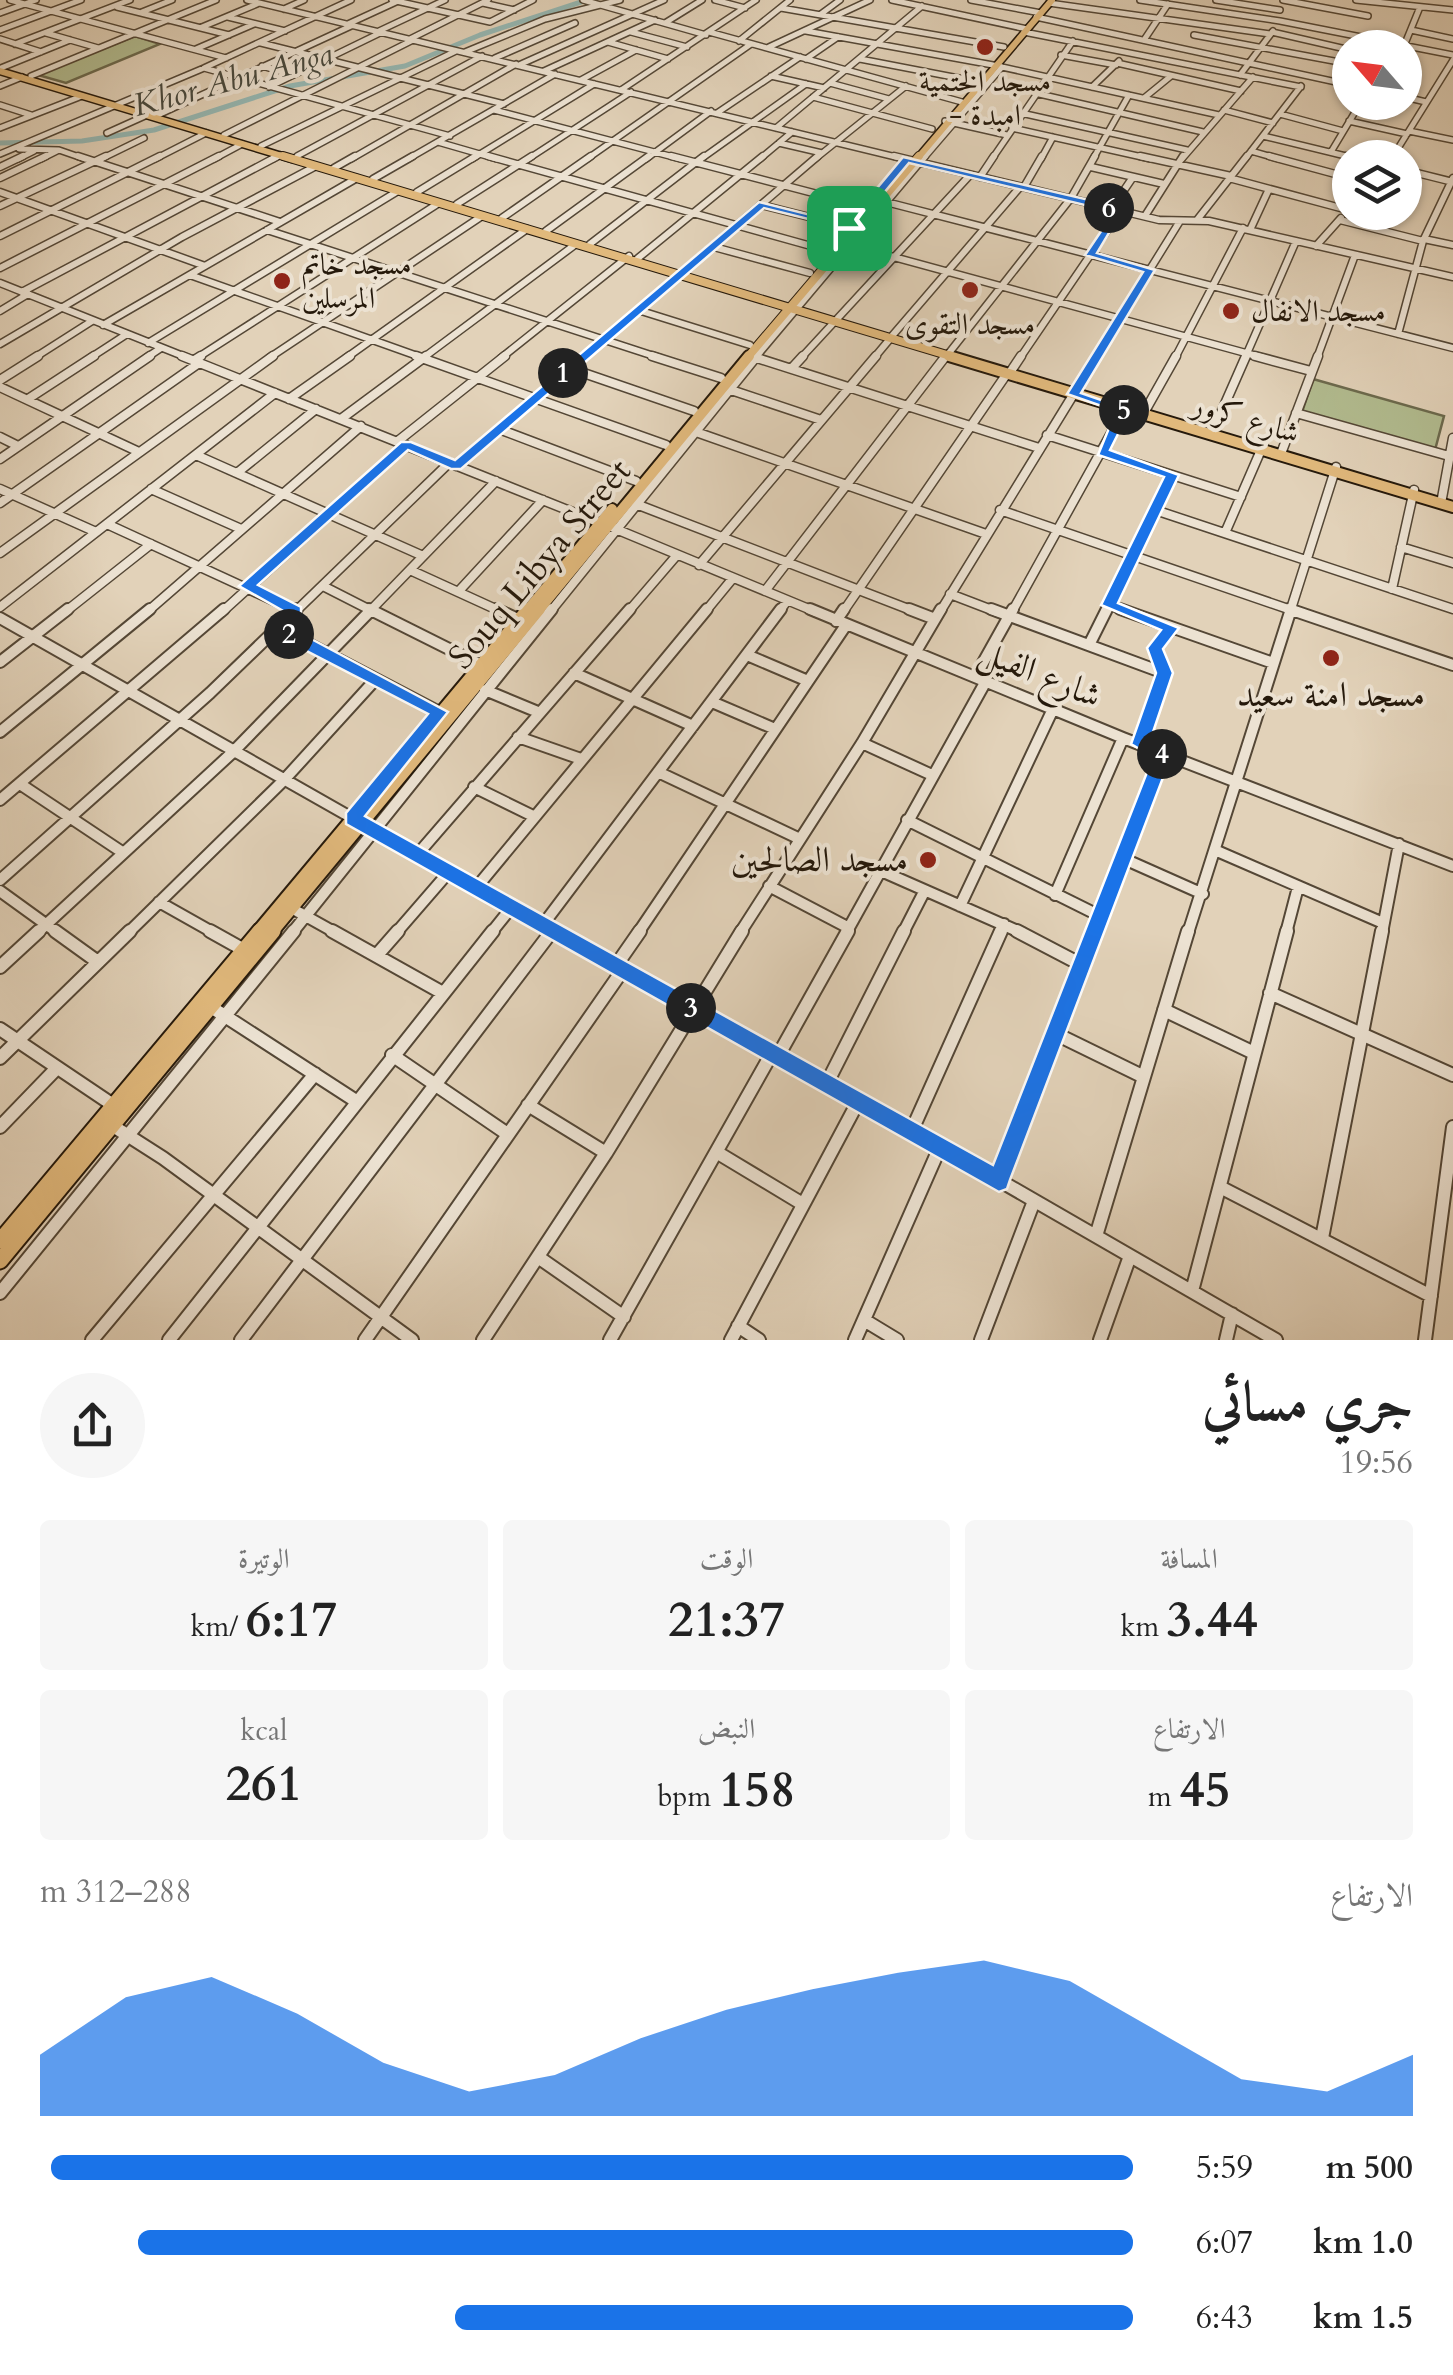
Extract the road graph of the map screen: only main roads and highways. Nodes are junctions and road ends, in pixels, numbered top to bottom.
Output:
1 (1044, 9) edge
2 (1026, 30) junction
3 (995, 66) junction
4 (0, 68) edge
5 (26, 77) junction
6 (959, 101) junction
7 (118, 105) junction
8 (178, 123) junction
9 (912, 161) junction
10 (631, 258) junction
11 (680, 273) junction
12 (789, 306) junction
13 (1075, 392) junction
14 (1336, 469) junction
15 (1449, 502) edge
16 (608, 526) junction
17 (362, 824) junction
18 (0, 1241) edge
19 (0, 1261) edge

1 - 2 main road, Souq Libya Street
2 - 3 main road, Souq Libya Street
2 - 3 main road, Souq Libya Street
3 - 6 main road, Souq Libya Street
3 - 6 main road, Souq Libya Street
4 - 5 main road
5 - 7 main road
5 - 7 main road
6 - 9 main road, Souq Libya Street
6 - 9 main road, Souq Libya Street
7 - 8 main road
7 - 8 main road
8 - 10 main road
8 - 10 main road
9 - 12 main road, Souq Libya Street
9 - 12 main road, Souq Libya Street
10 - 11 main road
11 - 12 main road
11 - 12 main road
12 - 13 main road, شارع كرور
12 - 16 main road, Souq Libya Street
12 - 16 main road, Souq Libya Street
13 - 14 main road, شارع كرور
13 - 14 main road, شارع كرور
14 - 15 main road, شارع كرور
16 - 17 main road, Souq Libya Street
16 - 17 main road, Souq Libya Street
17 - 18 main road, Souq Libya Street
17 - 19 main road, Souq Libya Street

